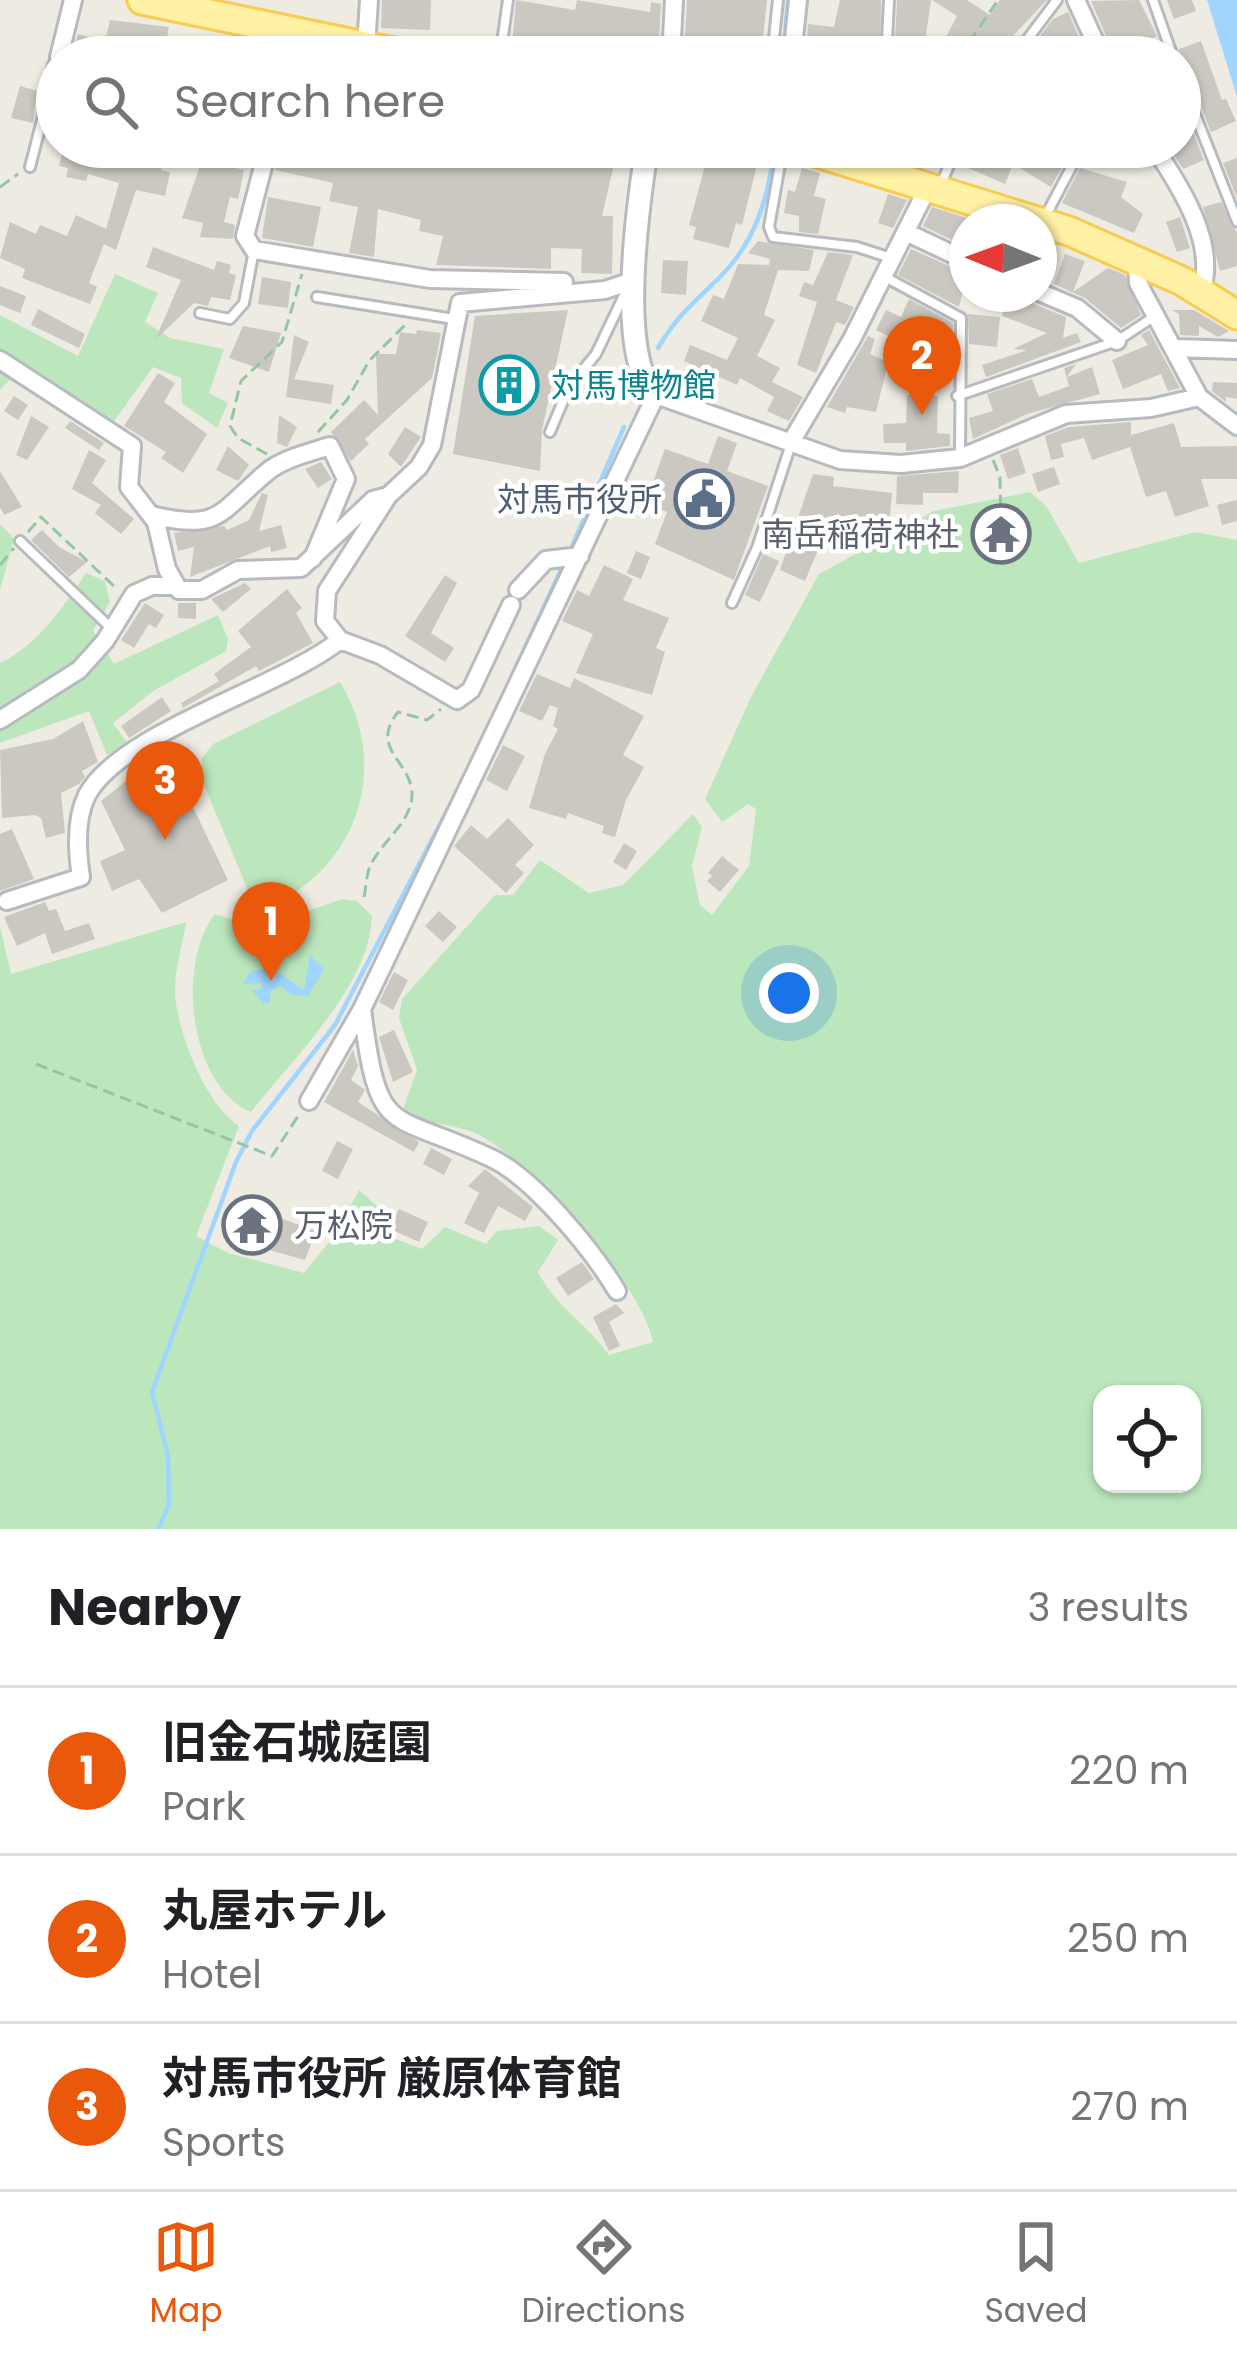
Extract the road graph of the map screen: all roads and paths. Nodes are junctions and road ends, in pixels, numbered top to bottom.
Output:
1 (73, 0) edge
2 (142, 0) edge
3 (369, 0) edge
4 (508, 0) edge
5 (674, 0) edge
6 (778, 0) edge
7 (798, 0) edge
8 (889, 0) edge
9 (998, 0) edge
10 (1058, 0) edge
11 (1076, 0) edge
12 (1153, 0) edge
13 (64, 36) edge
14 (317, 36) edge
15 (367, 36) edge
16 (503, 36) edge
17 (672, 36) edge
18 (774, 36) edge
19 (794, 36) edge
20 (887, 36) edge
21 (973, 36) edge
22 (1030, 36) edge
23 (1092, 36) edge
24 (1166, 36) edge
25 (1201, 129) edge
26 (36, 147) edge
27 (30, 167) joint
28 (263, 168) edge
29 (645, 168) edge
30 (779, 168) edge
31 (893, 168) edge
32 (945, 168) edge
33 (1071, 168) edge
34 (1166, 168) edge
35 (0, 187) edge
36 (933, 189) junction
37 (983, 204) edge
38 (1053, 204) edge
39 (1237, 221) edge
40 (1057, 227) edge
41 (910, 234) dead end
42 (254, 250) junction
43 (949, 252) edge
44 (1137, 258) junction
45 (893, 259) junction
46 (305, 260) junction
47 (884, 276) junction
48 (632, 281) junction
49 (1201, 292) junction
50 (317, 297) dead end
51 (1057, 300) edge
52 (200, 313) dead end
53 (416, 313) junction
54 (1156, 315) junction
55 (1237, 316) edge
56 (455, 319) junction
57 (1117, 341) junction
58 (1176, 348) junction
59 (1237, 350) edge
60 (0, 360) edge
61 (656, 395) junction
62 (957, 396) junction
63 (1199, 397) junction
64 (1237, 426) edge
65 (550, 432) dead end
66 (791, 442) junction
67 (308, 453) junction
68 (960, 458) junction
69 (1000, 477) dead end
70 (388, 496) junction
71 (151, 515) junction
72 (1001, 529) dead end
73 (20, 541) junction
74 (163, 552) junction
75 (580, 556) junction
76 (314, 560) junction
77 (0, 565) edge
78 (174, 586) junction
79 (132, 598) junction
80 (732, 603) dead end
81 (113, 630) junction
82 (340, 640) junction
83 (449, 699) junction
84 (0, 720) edge
85 (364, 897) dead end
86 (7, 902) dead end
87 (362, 1009) junction
88 (36, 1064) dead end
89 (309, 1101) joint
90 (617, 1291) dead end

1 - 13 street
2 - 14 main road
3 - 15 street
4 - 16 lane
5 - 17 street
6 - 18 lane
7 - 19 street
8 - 20 lane
9 - 21 path
10 - 22 lane
11 - 23 street
12 - 24 lane
25 - 39 lane
26 - 27 lane
27 - 35 path
28 - 42 street
29 - 48 street
30 - 45 lane
31 - 36 main road
32 - 36 lane
33 - 38 lane
34 - 49 street
36 - 37 main road
36 - 45 street
40 - 44 main road
41 - 43 street
42 - 46 street
42 - 52 lane
44 - 49 main road
44 - 54 street
45 - 47 street
46 - 48 street
46 - 67 path
47 - 62 lane
47 - 66 street
48 - 56 street
48 - 61 street
48 - 65 lane
49 - 55 main road
50 - 53 lane
51 - 57 street
53 - 56 lane
53 - 67 path
54 - 57 lane
54 - 58 street
56 - 70 street
57 - 62 lane
58 - 59 street
58 - 63 street
60 - 71 street
61 - 66 street
61 - 75 street
62 - 68 lane
63 - 64 street
63 - 68 street
66 - 68 street
66 - 80 lane
67 - 71 street
67 - 76 street
69 - 72 path
70 - 76 street
70 - 82 street
71 - 74 street
73 - 77 path
73 - 79 path
73 - 81 lane
74 - 78 street
74 - 79 street
75 - 83 street
75 - 87 street
76 - 78 street
78 - 79 street
79 - 81 street
81 - 84 street
82 - 83 street
82 - 86 street
83 - 85 path
87 - 89 street
87 - 90 street
88 - 89 path

